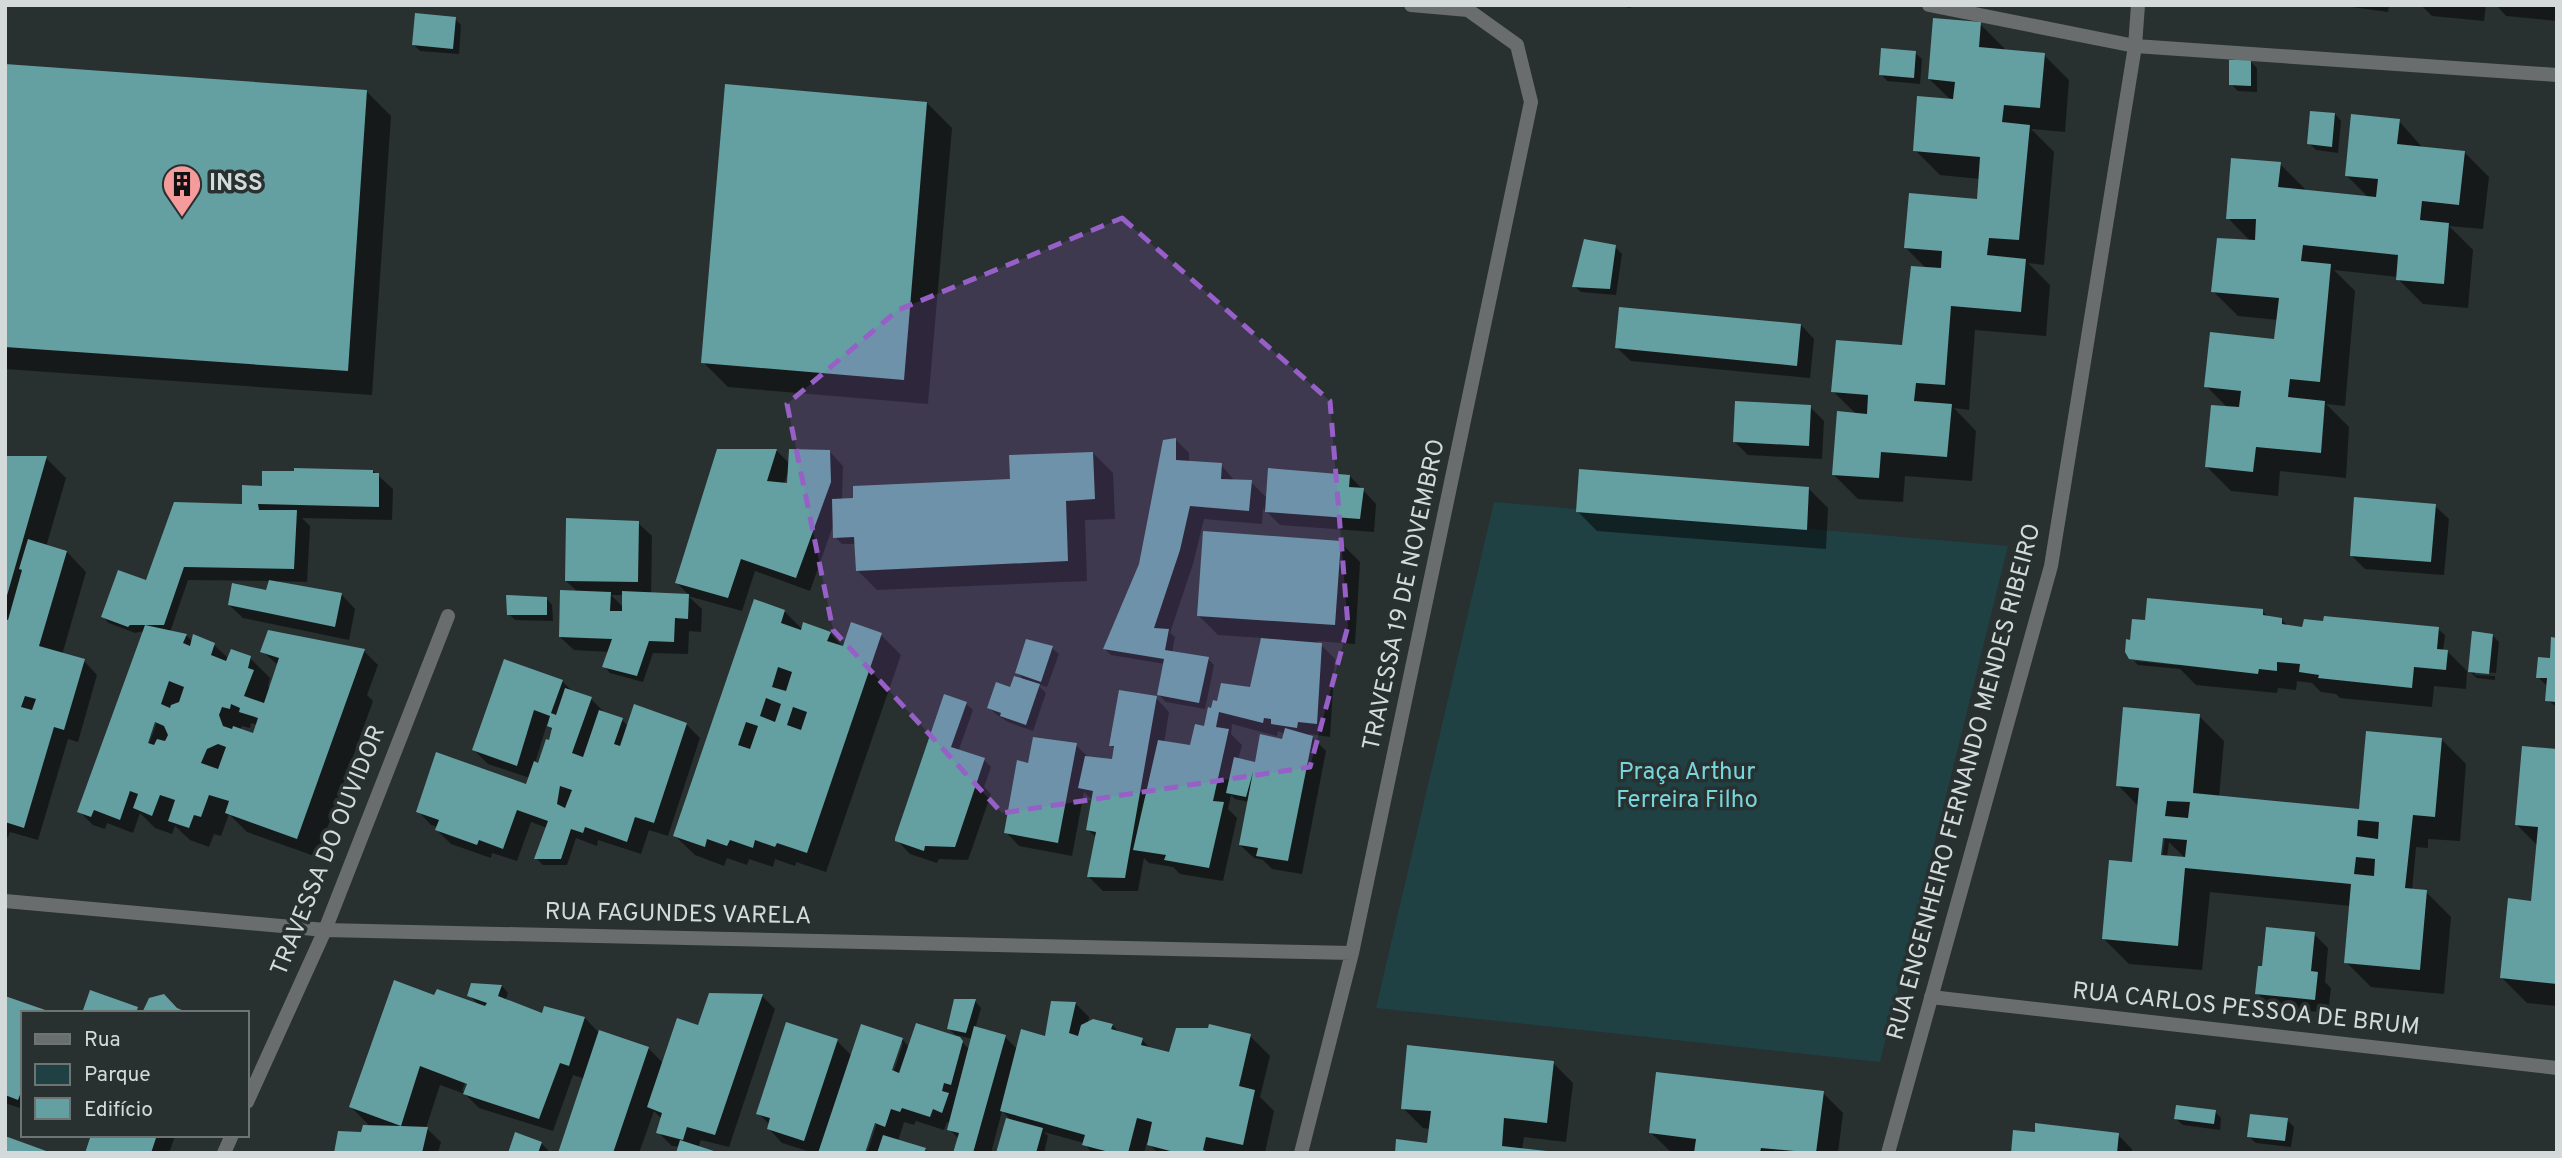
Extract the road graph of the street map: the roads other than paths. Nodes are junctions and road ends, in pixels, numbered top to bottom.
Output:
1 (1411, 5) edge
2 (1929, 5) edge
3 (2138, 5) edge
4 (2136, 46) junction
5 (2557, 75) edge
6 (448, 616) dead end
7 (5, 901) edge
8 (325, 930) junction
9 (1352, 953) junction
10 (1931, 997) junction
11 (2557, 1068) edge
12 (248, 1100) edge
13 (231, 1137) edge
14 (224, 1153) edge
15 (1301, 1153) edge
16 (1888, 1153) edge

1 - 9 street, TRAVESSA 19 DE NOVEMBRO
2 - 4 street
3 - 4 street, RUA ENGENHEIRO FERNANDO MENDES RIBEIRO
4 - 5 street
4 - 10 street, RUA ENGENHEIRO FERNANDO MENDES RIBEIRO
6 - 8 street, TRAVESSA DO OUVIDOR
7 - 8 street, RUA FAGUNDES VARELA
8 - 9 street, RUA FAGUNDES VARELA
8 - 12 street, TRAVESSA DO OUVIDOR
9 - 15 street, TRAVESSA 19 DE NOVEMBRO
10 - 11 street, RUA CARLOS PESSOA DE BRUM
10 - 16 street, RUA ENGENHEIRO FERNANDO MENDES RIBEIRO
13 - 14 street

